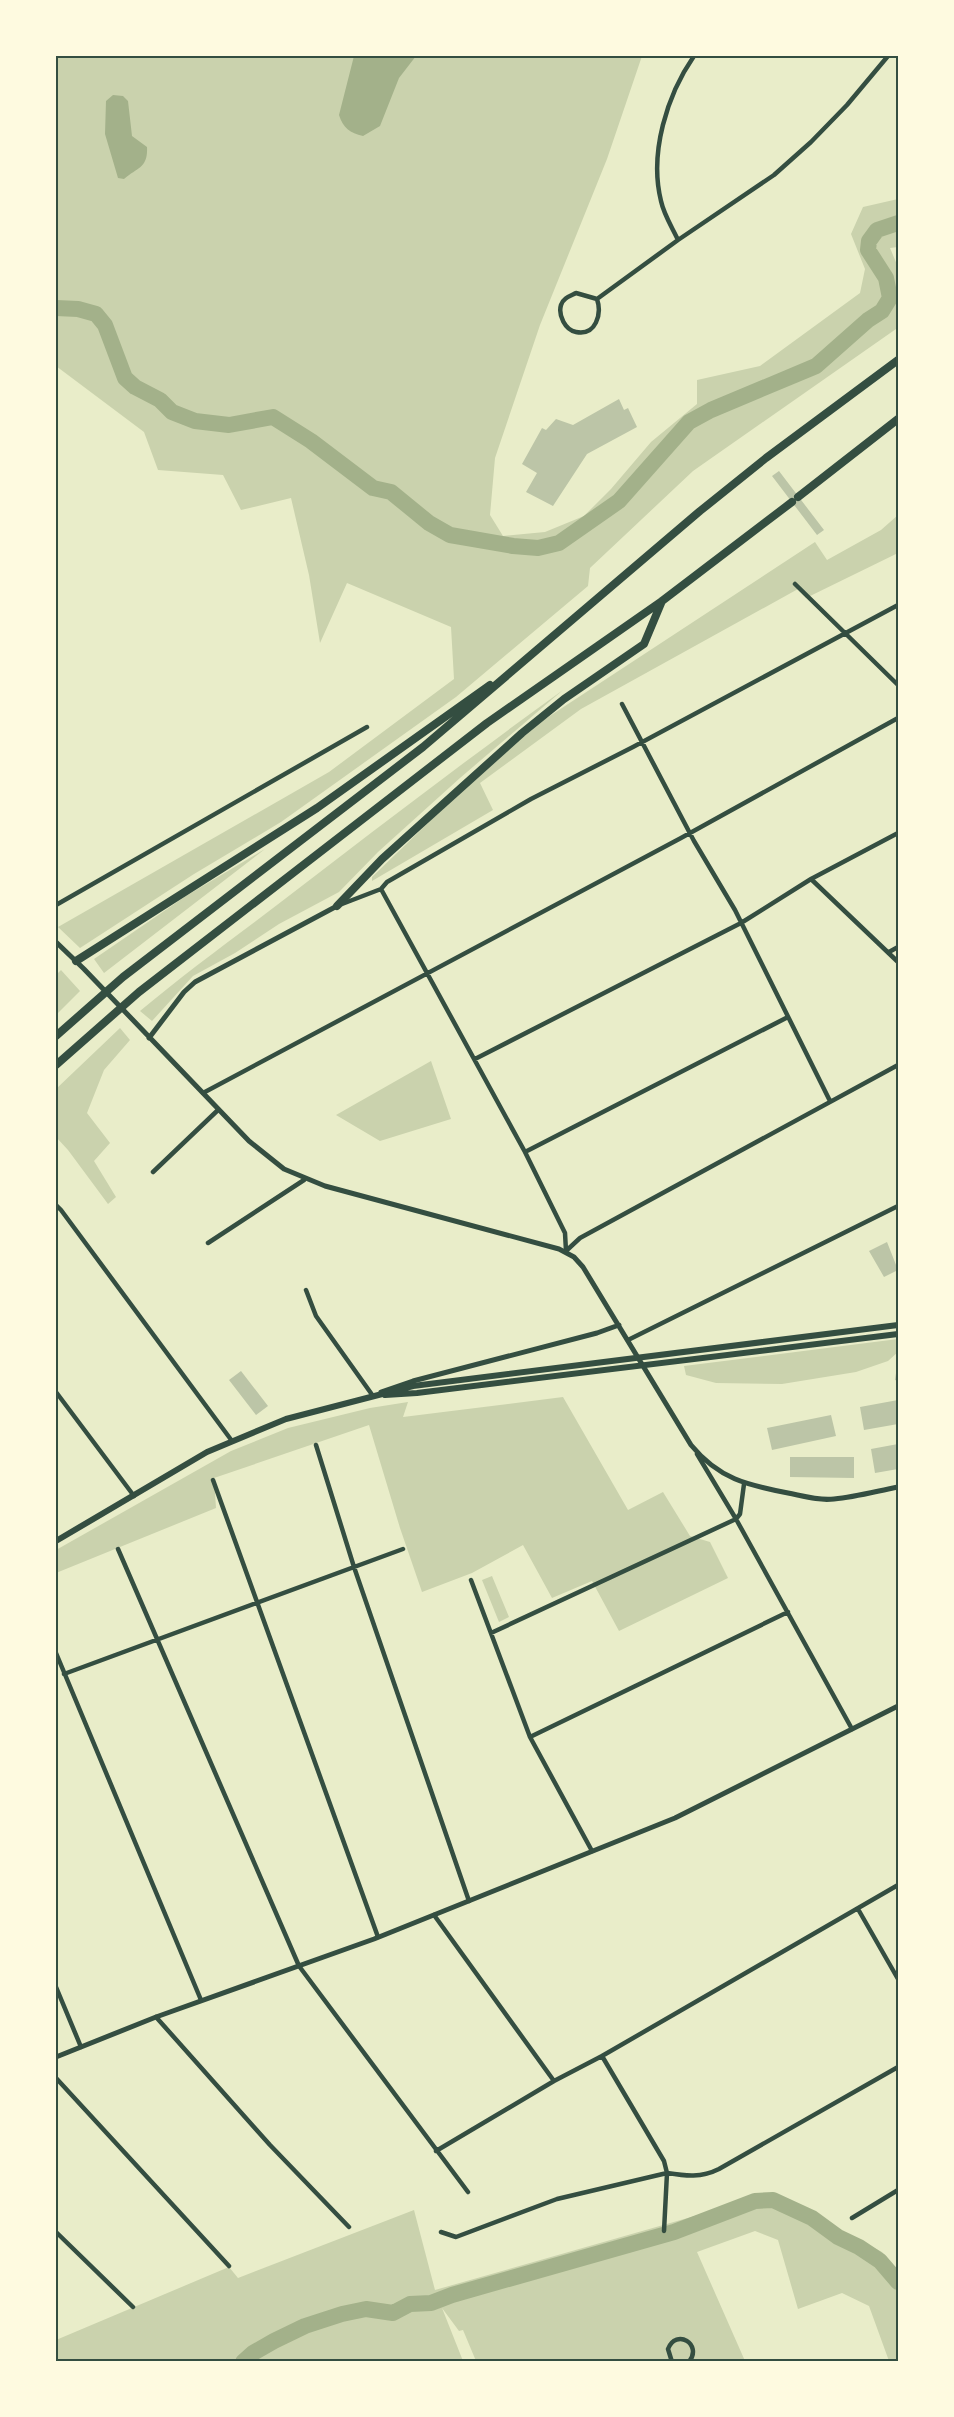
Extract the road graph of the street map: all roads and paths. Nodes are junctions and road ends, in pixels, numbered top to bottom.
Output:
1 (694, 56) edge
2 (888, 56) edge
3 (678, 240) junction
4 (597, 299) junction
5 (898, 360) edge
6 (898, 419) edge
7 (795, 584) dead end
8 (662, 601) junction
9 (898, 605) edge
10 (844, 634) junction
11 (520, 663) junction
12 (898, 685) edge
13 (622, 704) dead end
14 (898, 718) edge
15 (367, 727) dead end
16 (642, 742) junction
17 (690, 832) junction
18 (898, 833) edge
19 (811, 879) junction
20 (381, 889) junction
21 (56, 904) edge
22 (337, 906) junction
23 (741, 923) junction
24 (56, 942) edge
25 (898, 947) edge
26 (889, 952) junction
27 (76, 961) junction
28 (898, 962) edge
29 (427, 974) junction
30 (788, 1017) junction
31 (56, 1036) edge
32 (149, 1038) junction
33 (475, 1059) junction
34 (56, 1065) edge
35 (898, 1065) edge
36 (203, 1093) junction
37 (830, 1101) junction
38 (218, 1110) junction
39 (525, 1152) junction
40 (153, 1172) dead end
41 (304, 1180) junction
42 (56, 1205) edge
43 (898, 1206) edge
44 (61, 1210) junction
45 (56, 1215) edge
46 (208, 1243) dead end
47 (566, 1251) junction
48 (306, 1290) dead end
49 (619, 1325) junction
50 (898, 1325) edge
51 (898, 1334) edge
52 (628, 1340) junction
53 (638, 1357) junction
54 (644, 1366) junction
55 (56, 1392) edge
56 (373, 1396) junction
57 (232, 1441) junction
58 (691, 1444) junction
59 (316, 1445) dead end
60 (213, 1480) dead end
61 (744, 1484) junction
62 (898, 1487) edge
63 (134, 1496) junction
64 (736, 1519) junction
65 (56, 1541) edge
66 (403, 1549) dead end
67 (118, 1550) dead end
68 (354, 1567) junction
69 (471, 1580) dead end
70 (256, 1603) junction
71 (788, 1612) junction
72 (491, 1634) junction
73 (156, 1640) junction
74 (56, 1653) edge
75 (64, 1674) junction
76 (898, 1706) edge
77 (852, 1729) junction
78 (530, 1737) junction
79 (592, 1851) junction
80 (898, 1885) edge
81 (469, 1901) junction
82 (858, 1909) junction
83 (434, 1915) junction
84 (378, 1937) junction
85 (299, 1966) junction
86 (898, 1979) edge
87 (56, 1987) edge
88 (201, 2000) junction
89 (156, 2017) junction
90 (81, 2047) junction
91 (602, 2056) junction
92 (56, 2057) edge
93 (898, 2067) edge
94 (56, 2078) edge
95 (554, 2081) junction
96 (436, 2151) junction
97 (667, 2173) junction
98 (898, 2190) edge
99 (468, 2192) dead end
100 (852, 2218) dead end
101 (349, 2227) dead end
102 (664, 2231) dead end
103 (56, 2232) edge
104 (441, 2232) dead end
105 (229, 2266) dead end
106 (133, 2307) dead end
107 (672, 2361) edge
108 (689, 2361) edge

1 - 3 street
2 - 3 street
3 - 4 street
4 - 4 street
5 - 11 highway
6 - 8 highway
7 - 10 street
8 - 22 highway
8 - 34 highway
9 - 10 street
10 - 12 street
10 - 16 street
11 - 27 highway
11 - 31 highway
13 - 16 street
14 - 17 street
15 - 21 street
16 - 17 street
16 - 20 street
17 - 23 street
17 - 29 street
18 - 19 street
19 - 23 street
19 - 26 street
20 - 22 street
20 - 29 street
22 - 32 street
23 - 30 street
23 - 33 street
24 - 27 street
25 - 26 street
26 - 28 street
27 - 32 street
29 - 33 street
29 - 36 street
30 - 37 street
30 - 39 street
32 - 36 street
33 - 39 street
35 - 37 street
36 - 38 street
37 - 47 street
38 - 40 street
38 - 41 street
39 - 47 street
41 - 46 street
41 - 47 street
42 - 44 street
43 - 52 street
44 - 45 street
44 - 57 street
47 - 49 street
48 - 56 street
49 - 52 street
49 - 56 street
50 - 53 main road
51 - 54 main road
52 - 53 street
53 - 54 street
53 - 56 main road
54 - 56 main road
54 - 58 street
55 - 63 street
56 - 57 main road
57 - 63 main road
58 - 61 street
58 - 64 street
59 - 68 street
60 - 70 street
61 - 62 street
61 - 64 street
63 - 65 main road
64 - 71 street
64 - 72 street
66 - 68 street
67 - 73 street
68 - 70 street
68 - 81 street
69 - 72 street
70 - 73 street
70 - 84 street
71 - 77 street
71 - 78 street
72 - 78 street
73 - 75 street
73 - 85 street
74 - 75 street
75 - 88 street
76 - 77 street
77 - 79 street
78 - 79 street
79 - 81 street
80 - 82 street
81 - 83 street
82 - 86 street
82 - 91 street
83 - 84 street
83 - 95 street
84 - 85 street
85 - 88 street
85 - 96 street
87 - 90 street
88 - 89 street
89 - 90 street
89 - 101 street
90 - 92 street
91 - 95 street
91 - 97 street
93 - 97 street
94 - 105 street
95 - 96 street
96 - 99 street
97 - 102 street
97 - 104 street
98 - 100 street
103 - 106 street
107 - 108 street

